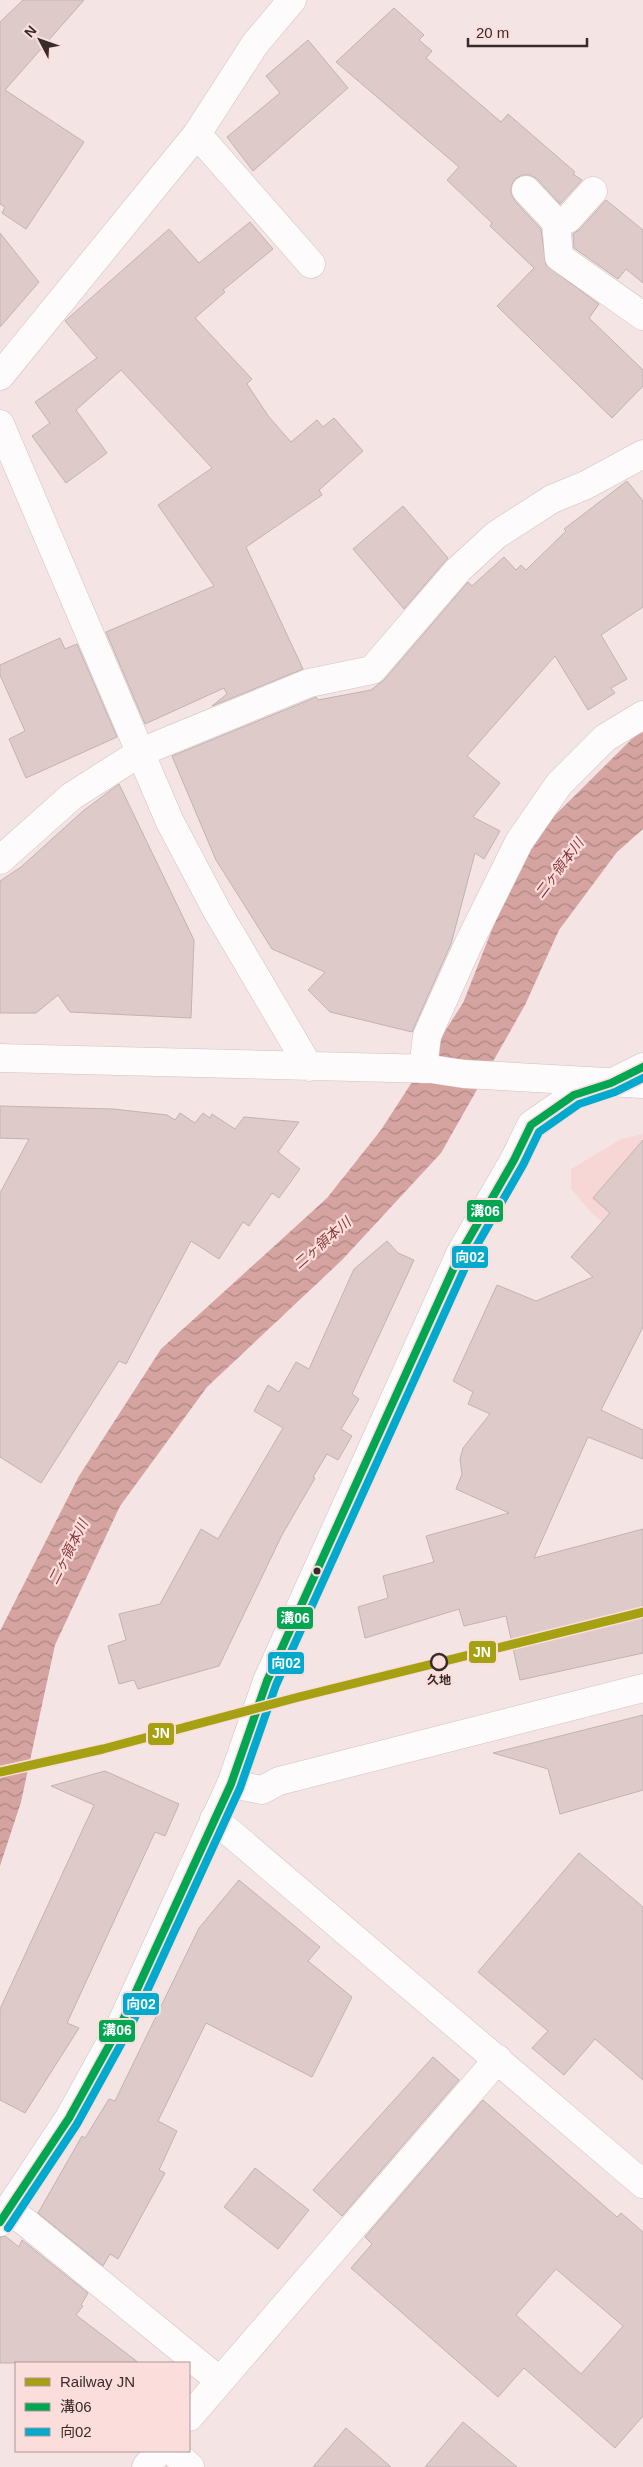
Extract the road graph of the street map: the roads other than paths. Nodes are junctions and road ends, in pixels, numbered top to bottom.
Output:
1 (292, 0) edge
2 (197, 134) junction
3 (526, 190) dead end
4 (593, 191) dead end
5 (556, 222) junction
6 (311, 264) dead end
7 (643, 316) edge
8 (0, 376) edge
9 (0, 424) edge
10 (643, 454) edge
11 (643, 714) edge
12 (141, 752) junction
13 (0, 860) edge
14 (0, 1058) edge
15 (309, 1067) junction
16 (643, 1067) edge
17 (427, 1069) junction
18 (611, 1083) junction
19 (643, 1084) edge
20 (643, 1688) edge
21 (231, 1784) junction
22 (214, 1819) junction
23 (498, 2059) junction
24 (643, 2184) edge
25 (4, 2217) edge
26 (220, 2381) junction
27 (190, 2416) edge
28 (158, 2452) edge
29 (173, 2452) edge
30 (146, 2467) edge
31 (190, 2467) edge

1 - 2 street
2 - 6 street
2 - 8 street
3 - 5 street
4 - 5 street
5 - 7 street
9 - 12 street
10 - 12 street
11 - 17 street
12 - 13 street
12 - 15 street
14 - 15 street
15 - 17 street
16 - 18 street
17 - 18 street
18 - 19 street
18 - 21 street
20 - 21 street
21 - 22 street
22 - 23 street
22 - 25 street
23 - 24 street
23 - 26 street
25 - 26 street
26 - 27 street
28 - 30 street
29 - 31 street

